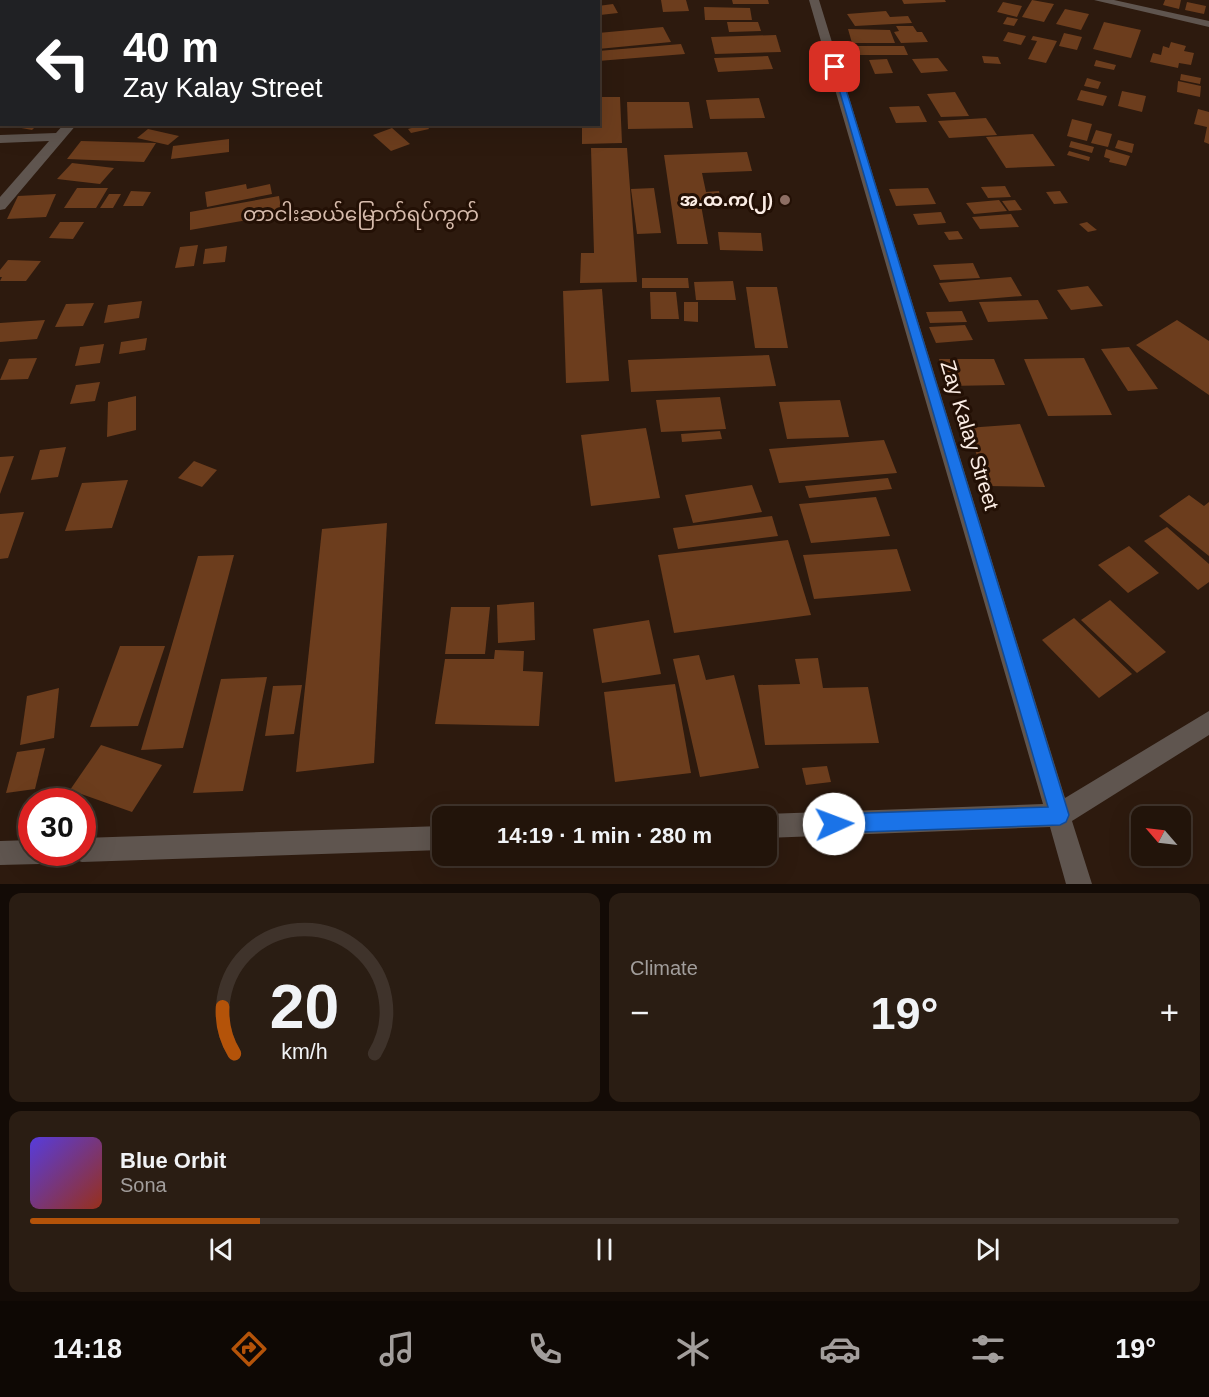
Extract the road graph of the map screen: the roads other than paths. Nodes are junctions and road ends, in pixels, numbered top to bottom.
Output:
1 (814, 0) edge
2 (1099, 0) edge
3 (1209, 24) edge
4 (69, 126) edge
5 (60, 136) junction
6 (0, 139) edge
7 (0, 206) edge
8 (1209, 722) edge
9 (1060, 815) junction
10 (777, 826) edge
11 (432, 838) edge
12 (96, 850) edge
13 (0, 853) edge
14 (18, 853) edge
15 (1079, 884) edge

1 - 9 street, Zay Kalay Street
2 - 3 street
4 - 5 street
5 - 6 street
5 - 7 street
8 - 9 street
9 - 10 street
9 - 15 street, Zay Kalay Street
11 - 12 street
13 - 14 street

